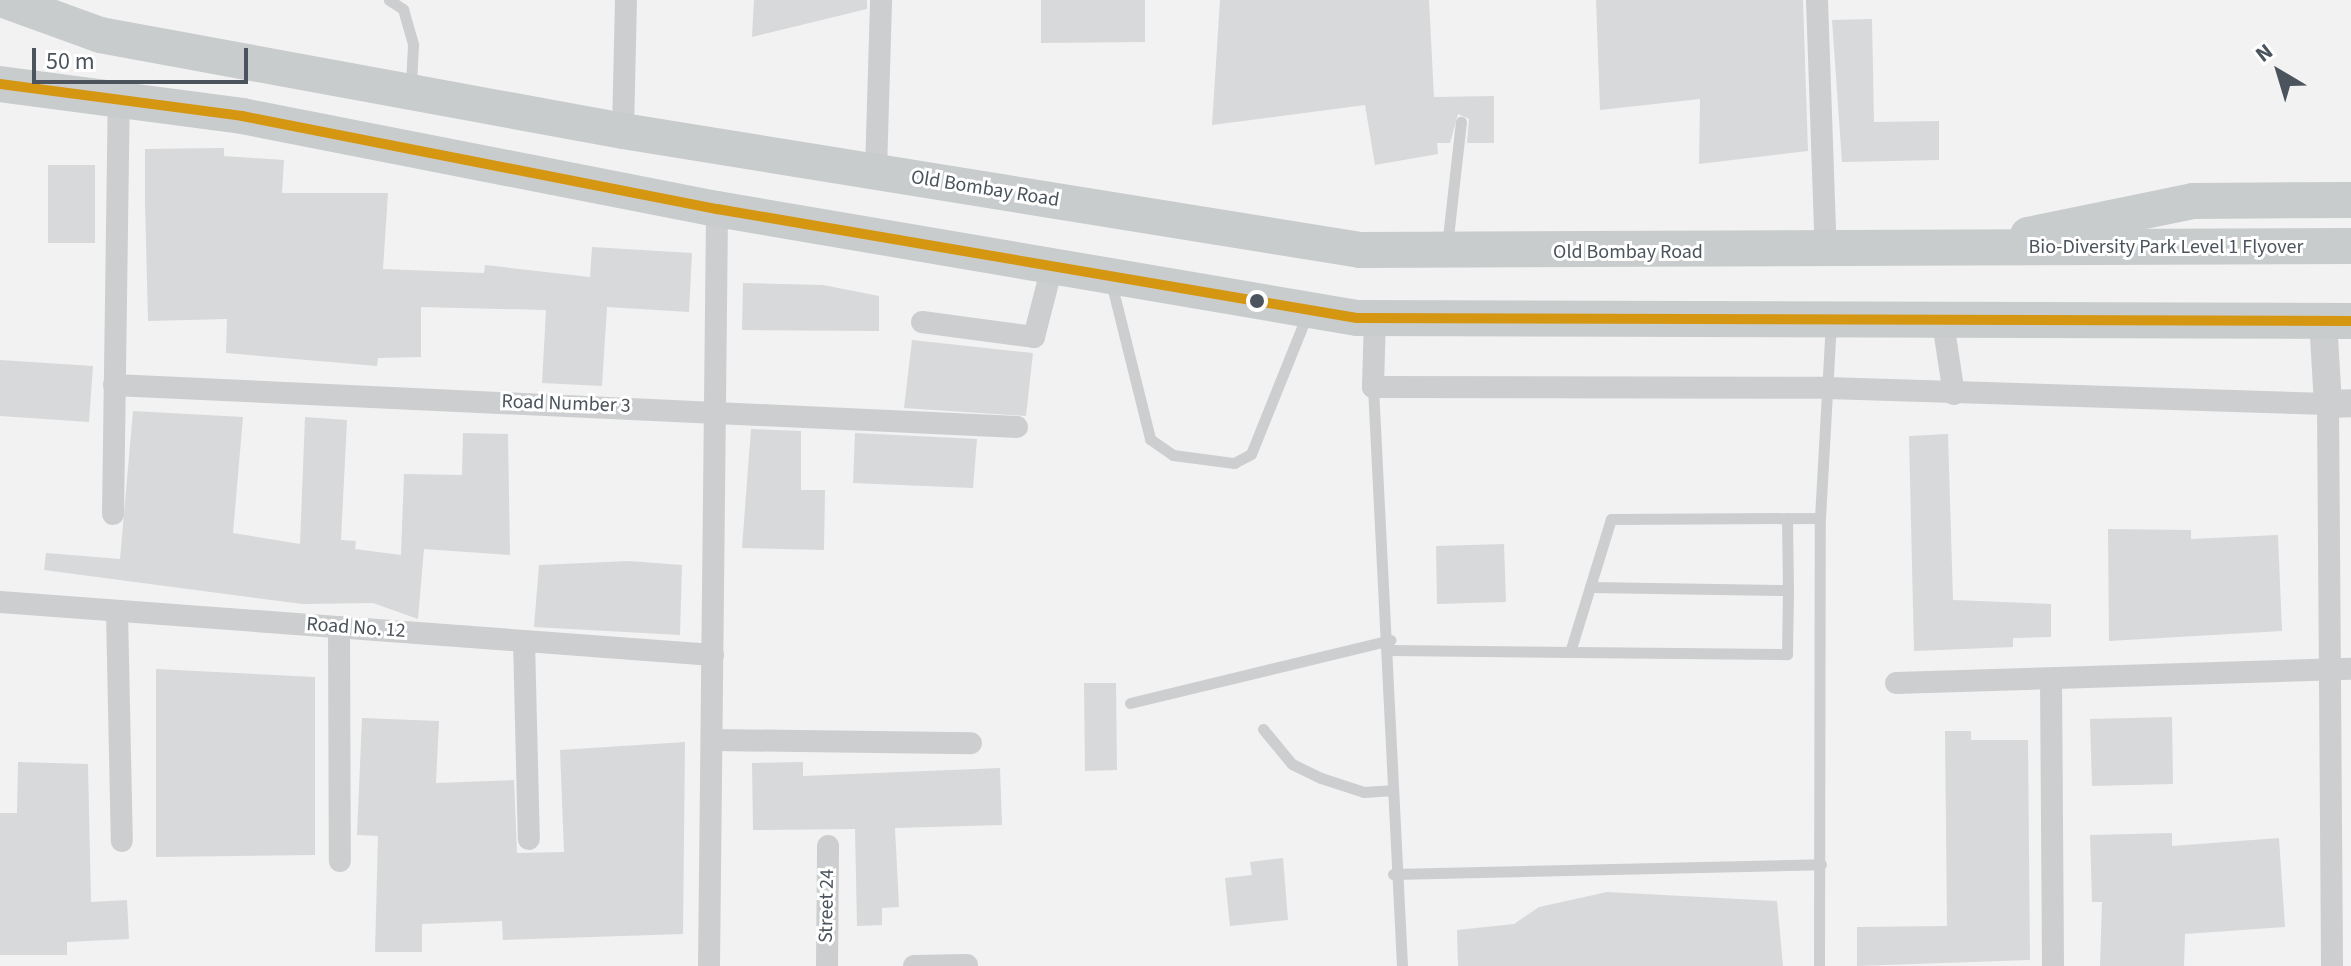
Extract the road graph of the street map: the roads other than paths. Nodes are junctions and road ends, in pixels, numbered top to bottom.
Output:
1 (4, 0) edge
2 (389, 0) edge
3 (626, 0) edge
4 (881, 0) edge
5 (1817, 0) edge
6 (0, 25) edge
7 (100, 35) junction
8 (0, 84) edge
9 (411, 90) junction
10 (119, 101) junction
11 (1461, 122) dead end
12 (623, 131) junction
13 (876, 171) junction
14 (2351, 200) edge
15 (717, 209) junction
16 (2351, 246) edge
17 (1980, 247) junction
18 (1446, 251) junction
19 (1826, 253) junction
20 (1052, 267) junction
21 (1110, 278) junction
22 (1309, 311) junction
23 (1942, 316) junction
24 (1375, 318) junction
25 (1831, 319) junction
26 (2337, 320) edge
27 (922, 322) dead end
28 (114, 385) junction
29 (1373, 387) junction
30 (1827, 388) junction
31 (1954, 394) junction
32 (2339, 404) edge
33 (715, 410) junction
34 (1017, 427) dead end
35 (113, 514) dead end
36 (1787, 518) junction
37 (1820, 518) junction
38 (1590, 587) junction
39 (1788, 590) junction
40 (0, 602) edge
41 (117, 611) junction
42 (339, 627) junction
43 (524, 641) junction
44 (1390, 645) junction
45 (1570, 652) junction
46 (713, 655) junction
47 (2327, 669) junction
48 (2351, 669) edge
49 (2051, 679) junction
50 (1896, 683) dead end
51 (1130, 703) dead end
52 (1263, 729) dead end
53 (712, 740) junction
54 (971, 743) dead end
55 (1390, 790) junction
56 (529, 839) dead end
57 (122, 841) dead end
58 (828, 846) dead end
59 (340, 861) dead end
60 (1821, 864) junction
61 (1393, 874) junction
62 (2341, 922) edge
63 (967, 965) edge
64 (709, 966) edge
65 (827, 966) edge
66 (914, 966) edge
67 (1402, 966) edge
68 (1819, 966) edge
69 (2053, 966) edge
70 (2332, 966) edge

1 - 7 main road, Old Bombay Road
2 - 9 lane
3 - 12 street
4 - 13 street
5 - 19 street
6 - 7 main road
7 - 9 main road, Old Bombay Road
8 - 10 main road
9 - 12 main road, Old Bombay Road
10 - 15 main road
10 - 28 street
11 - 18 lane
12 - 13 main road, Old Bombay Road
13 - 18 main road, Old Bombay Road
14 - 17 main road
15 - 20 main road
15 - 33 street
16 - 17 main road, Bio-Diversity Park Level 1 Flyover
17 - 19 main road, Old Bombay Road
18 - 19 main road, Old Bombay Road
20 - 21 main road
20 - 27 street
21 - 22 main road
21 - 22 lane
22 - 24 main road
23 - 25 main road
23 - 26 main road
23 - 31 street
24 - 25 main road
24 - 29 street
25 - 30 lane
26 - 32 street
28 - 33 street, Road Number 3
28 - 35 street
29 - 30 street
29 - 44 lane
30 - 31 street
30 - 37 lane
31 - 32 street
32 - 47 street
33 - 34 street, Road Number 3
33 - 46 street
36 - 37 lane
36 - 38 lane
36 - 39 lane
37 - 60 lane
38 - 39 lane
38 - 45 lane
39 - 45 lane
40 - 41 street, Road No. 12
41 - 42 street, Road No. 12
41 - 57 street
42 - 43 street, Road No. 12
42 - 59 street
43 - 46 street, Road No. 12
43 - 56 street
44 - 45 lane
44 - 51 lane
44 - 55 lane
46 - 53 street
47 - 48 street
47 - 49 street
47 - 62 street
49 - 50 street
49 - 69 street
52 - 55 lane
53 - 54 street
53 - 64 street
55 - 61 lane
58 - 65 street, Street 24
60 - 61 lane
60 - 68 lane
61 - 67 lane
62 - 70 street
63 - 66 street

